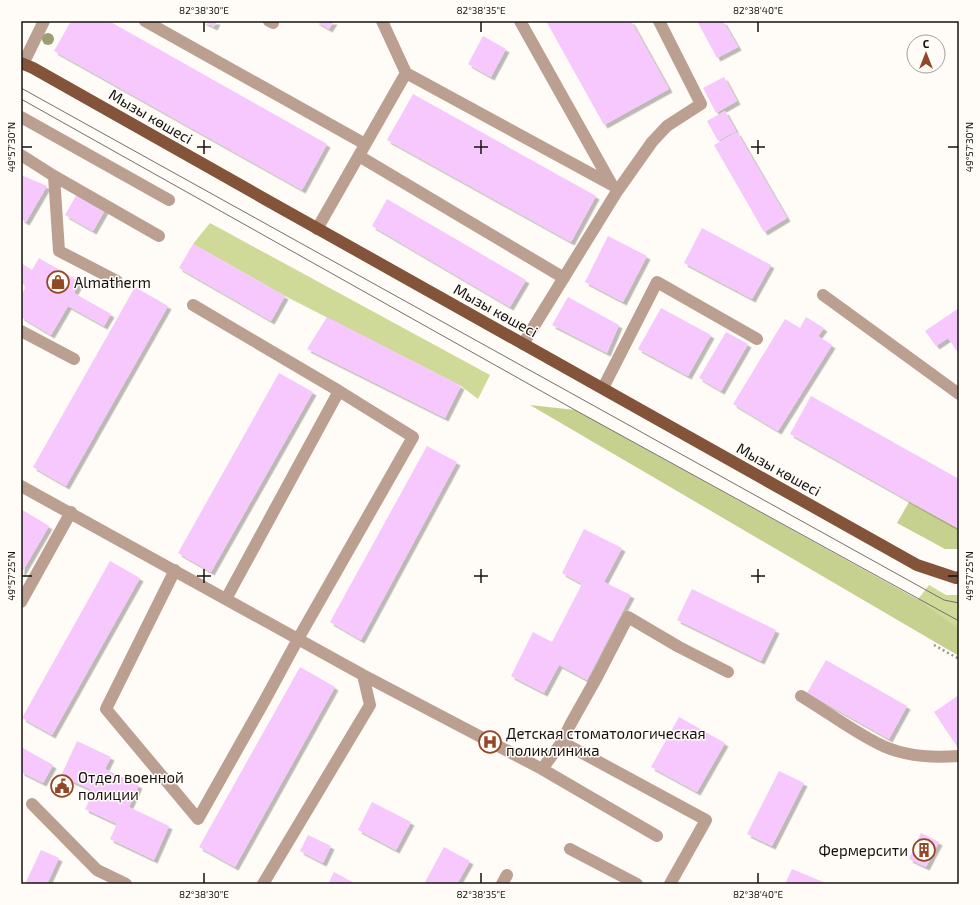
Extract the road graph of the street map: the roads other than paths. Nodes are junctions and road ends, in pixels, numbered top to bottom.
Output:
1 (44, 21) edge
2 (145, 21) edge
3 (382, 21) edge
4 (520, 21) edge
5 (659, 21) edge
6 (22, 63) edge
7 (406, 73) junction
8 (21, 117) edge
9 (366, 144) junction
10 (21, 155) edge
11 (359, 156) junction
12 (54, 176) junction
13 (614, 189) junction
14 (169, 200) dead end
15 (317, 229) junction
16 (159, 236) dead end
17 (564, 278) junction
18 (117, 281) dead end
19 (823, 294) dead end
20 (193, 305) dead end
21 (21, 330) edge
22 (757, 339) dead end
23 (523, 344) junction
24 (74, 359) dead end
25 (603, 388) junction
26 (339, 391) junction
27 (959, 394) edge
28 (21, 486) edge
29 (70, 512) junction
30 (175, 570) junction
31 (959, 577) edge
32 (226, 599) junction
33 (21, 602) edge
34 (298, 639) junction
35 (728, 672) dead end
36 (363, 675) junction
37 (801, 696) dead end
38 (562, 742) junction
39 (959, 756) edge
40 (542, 769) junction
41 (32, 804) dead end
42 (657, 836) dead end
43 (570, 849) dead end
44 (126, 884) edge
45 (263, 884) edge
46 (637, 884) edge
47 (670, 884) edge

1 - 6 street
2 - 9 street
3 - 7 street
4 - 13 street
5 - 13 street
6 - 15 main road, Мызы көшесі
7 - 9 street
7 - 13 street
8 - 14 street
9 - 11 street
10 - 12 street
11 - 15 street
11 - 17 street
12 - 16 street
12 - 18 street
13 - 17 street
15 - 23 main road, Мызы көшесі
17 - 23 street
19 - 27 street
20 - 26 street
21 - 24 street
22 - 25 street
23 - 25 main road, Мызы көшесі
25 - 31 main road, Мызы көшесі
26 - 32 street
26 - 34 street
28 - 29 street
29 - 30 street
29 - 33 street
30 - 32 street
30 - 34 street
32 - 34 street
34 - 36 street
35 - 38 street
36 - 40 street
36 - 45 street
37 - 39 street
38 - 40 street
38 - 47 street
40 - 42 street
41 - 44 street
43 - 46 street

